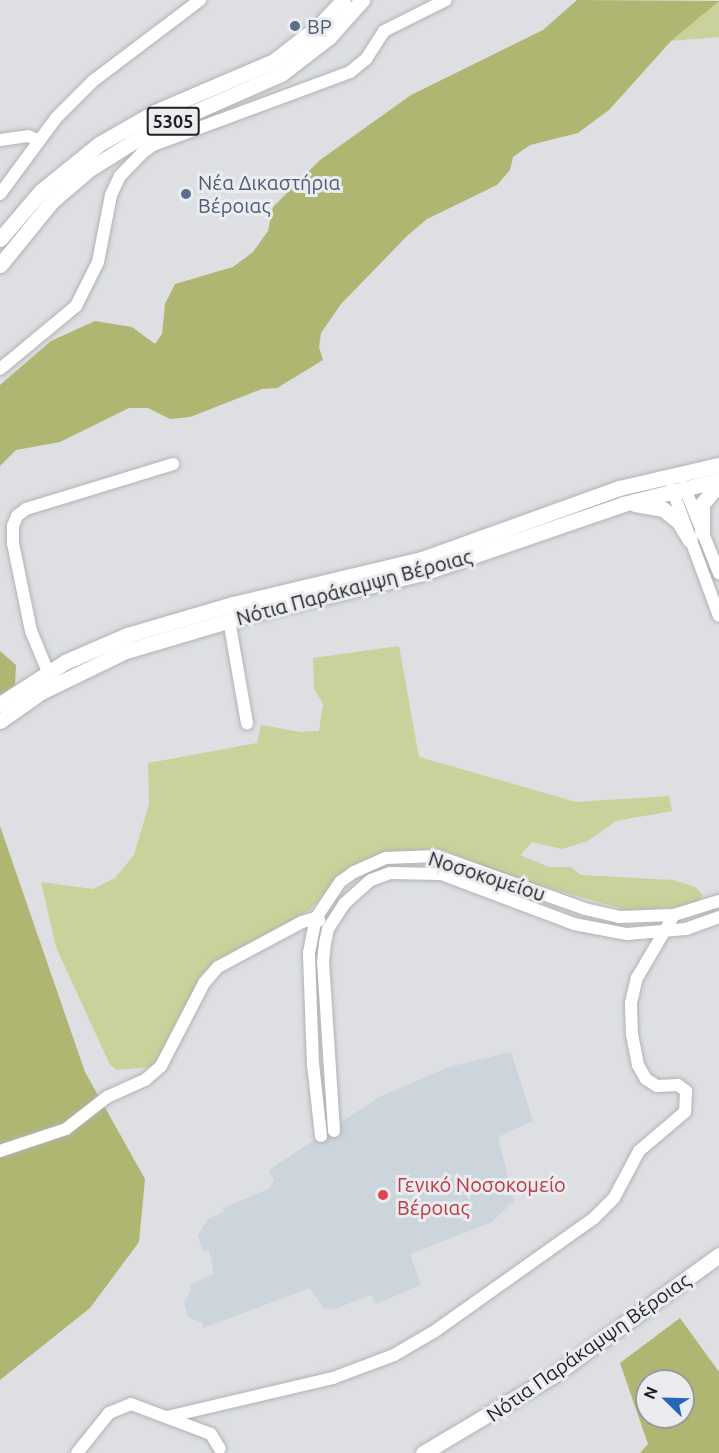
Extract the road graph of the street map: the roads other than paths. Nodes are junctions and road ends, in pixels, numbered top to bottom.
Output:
1 (200, 0) edge
2 (343, 0) edge
3 (362, 0) edge
4 (446, 0) edge
5 (0, 140) edge
6 (38, 140) junction
7 (0, 194) edge
8 (0, 239) edge
9 (0, 264) edge
10 (0, 369) edge
11 (173, 464) dead end
12 (719, 465) edge
13 (678, 482) junction
14 (719, 482) edge
15 (622, 504) junction
16 (696, 536) junction
17 (719, 573) edge
18 (719, 616) edge
19 (229, 620) junction
20 (48, 672) junction
21 (0, 704) edge
22 (0, 721) edge
23 (247, 723) dead end
24 (719, 901) edge
25 (674, 915) junction
26 (719, 917) edge
27 (316, 918) junction
28 (328, 929) junction
29 (664, 932) junction
30 (334, 1131) dead end
31 (321, 1136) dead end
32 (0, 1151) edge
33 (719, 1255) edge
34 (167, 1418) junction
35 (220, 1449) dead end
36 (77, 1453) edge
37 (423, 1453) edge

1 - 6 street
2 - 8 main road, 5305
3 - 9 main road, 5305
4 - 10 street
5 - 6 street
6 - 7 street
11 - 20 street
12 - 13 main road, Νότια Παράκαμψη Βέροιας
13 - 14 main road, Νότια Παράκαμψη Βέροιας
13 - 15 main road, Νότια Παράκαμψη Βέροιας
13 - 16 street
13 - 20 main road, Νότια Παράκαμψη Βέροιας
14 - 16 main road
15 - 16 main road
15 - 19 main road, Νότια Παράκαμψη Βέροιας
16 - 17 street
16 - 18 street
19 - 22 main road, Νότια Παράκαμψη Βέροιας
19 - 23 street
20 - 21 main road, Νότια Παράκαμψη Βέροιας
24 - 25 street, Νοσοκομείου
25 - 27 street, Νοσοκομείου
25 - 29 street
26 - 29 street, Νοσοκομείου
27 - 28 street
27 - 31 street, Νοσοκομείου
27 - 32 street
28 - 29 street, Νοσοκομείου
28 - 30 street, Νοσοκομείου
29 - 34 street
33 - 37 main road, Νότια Παράκαμψη Βέροιας
34 - 35 street
34 - 36 street

